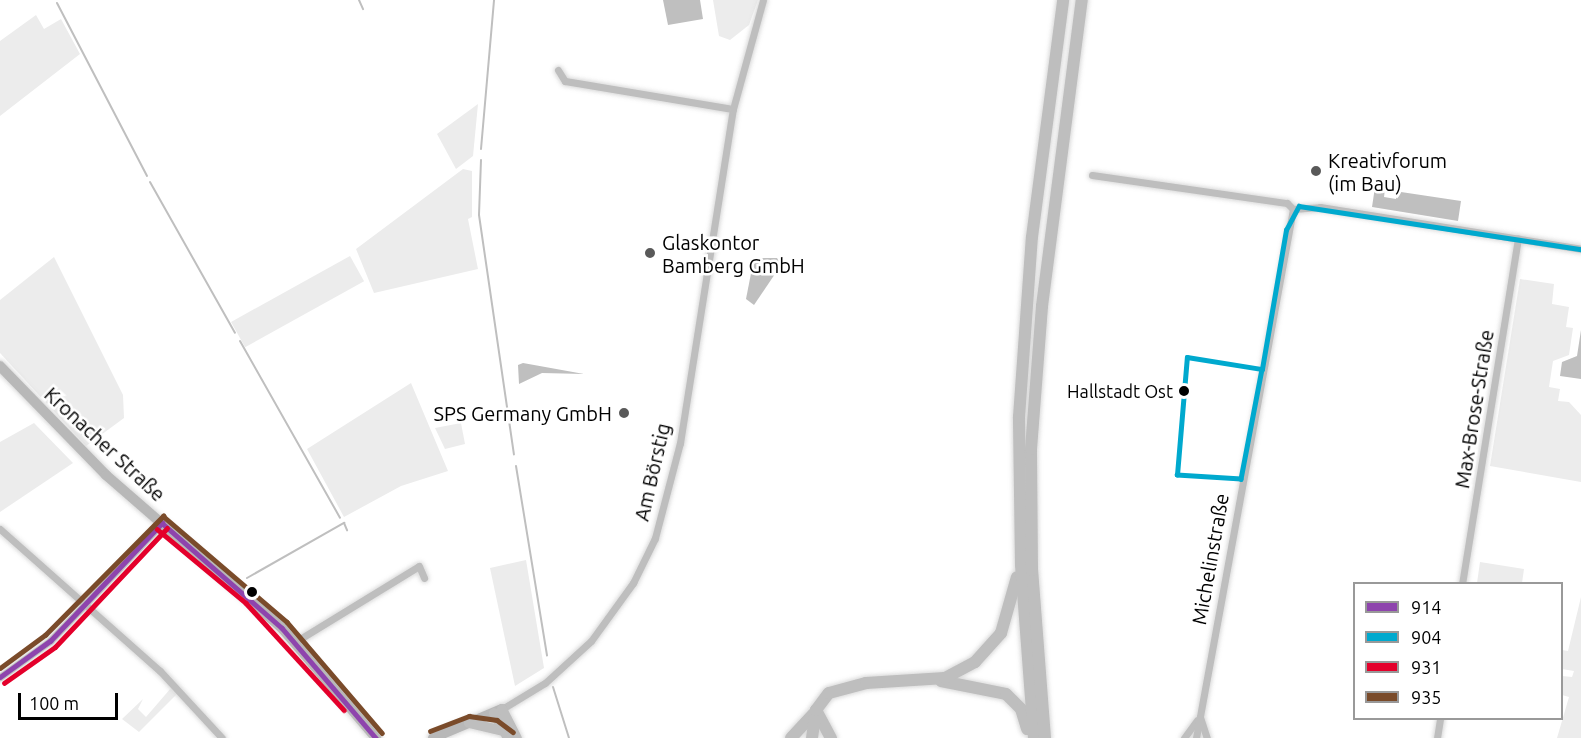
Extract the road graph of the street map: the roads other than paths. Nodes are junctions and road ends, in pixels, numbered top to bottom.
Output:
1 (763, 0) edge
2 (1063, 0) edge
3 (1082, 0) edge
4 (558, 70) dead end
5 (733, 109) junction
6 (1092, 175) dead end
7 (1293, 209) junction
8 (1518, 239) junction
9 (1581, 249) edge
10 (0, 366) edge
11 (162, 523) junction
12 (0, 529) edge
13 (1020, 564) junction
14 (424, 578) dead end
15 (1462, 582) edge
16 (85, 604) junction
17 (295, 642) junction
18 (0, 677) edge
19 (925, 680) junction
20 (816, 710) junction
21 (498, 711) junction
22 (1200, 715) junction
23 (1440, 720) edge
24 (469, 723) junction
25 (506, 735) edge
26 (377, 737) edge
27 (222, 738) edge
28 (433, 738) edge
29 (517, 738) edge
30 (791, 738) edge
31 (812, 738) edge
32 (831, 738) edge
33 (1028, 738) edge
34 (1034, 738) edge
35 (1045, 738) edge
36 (1184, 738) edge
37 (1196, 738) edge
38 (1207, 738) edge
39 (1437, 738) edge

1 - 5 street, Am Börstig
2 - 13 highway
3 - 35 highway
4 - 5 street
5 - 21 street, Am Börstig
6 - 7 street
7 - 8 street
7 - 22 street, Michelinstraße
8 - 9 street
8 - 15 street, Max-Brose-Straße
10 - 11 street, Kronacher Straße
11 - 16 street
11 - 17 street, Kronacher Straße
12 - 16 street
13 - 19 highway
13 - 34 highway
14 - 17 street
16 - 18 street
16 - 27 street
17 - 26 street, Kronacher Straße
19 - 20 highway
19 - 33 highway
20 - 30 highway
20 - 31 highway
20 - 32 highway
21 - 24 street, Am Börstig
21 - 25 main road
21 - 29 main road
22 - 36 street
22 - 37 street, Michelinstraße
22 - 38 street
23 - 39 street
24 - 25 main road
24 - 28 street, Am Börstig

